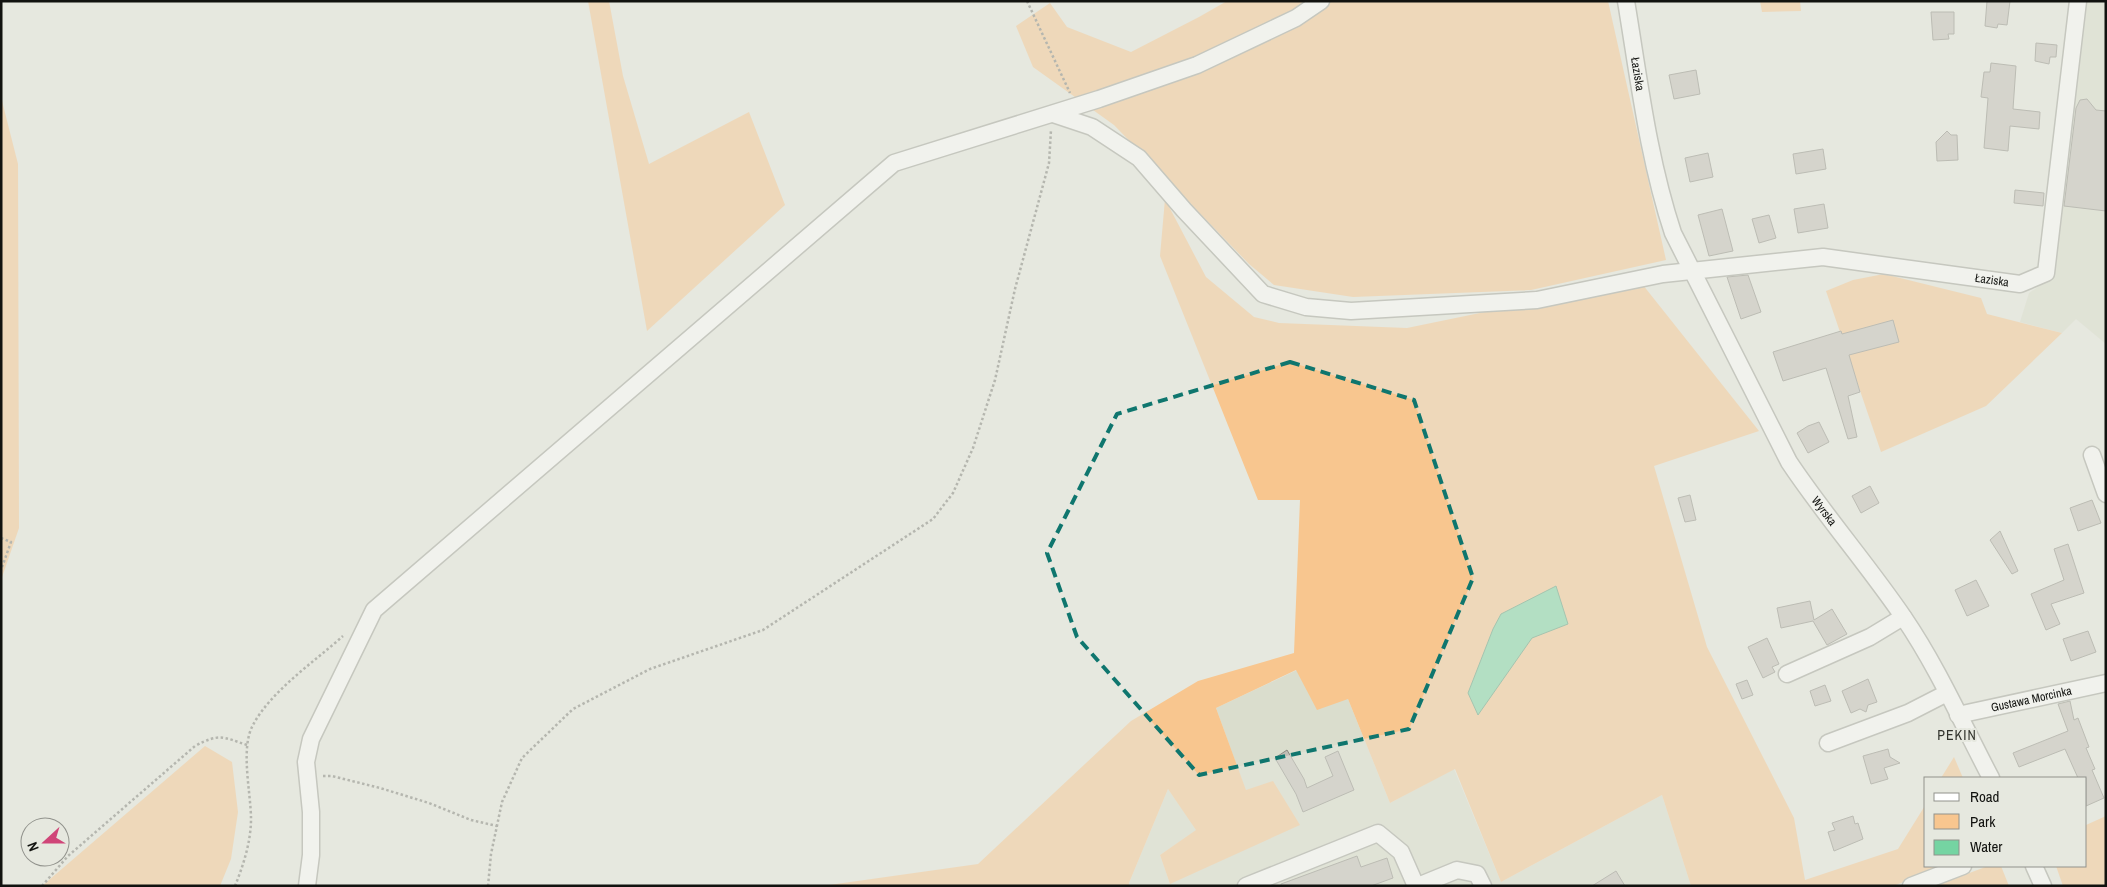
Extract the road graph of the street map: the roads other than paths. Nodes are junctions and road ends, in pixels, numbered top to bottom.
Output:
1 (1321, 1) edge
2 (1626, 1) edge
3 (2078, 1) edge
4 (1053, 114) junction
5 (1673, 233) joint
6 (1692, 271) junction
7 (2092, 455) dead end
8 (2106, 494) edge
9 (1903, 617) junction
10 (1787, 674) dead end
11 (2106, 683) edge
12 (1947, 693) junction
13 (1958, 715) junction
14 (1828, 743) dead end
15 (1990, 777) edge
16 (1960, 867) edge
17 (2034, 867) edge
18 (307, 886) edge
19 (1246, 886) edge
20 (1417, 886) edge
21 (1483, 886) edge
22 (1911, 886) edge
23 (2043, 886) edge

1 - 4 street
2 - 5 street, Łaziska
3 - 6 street, Łaziska
4 - 6 street
4 - 18 street
5 - 6 street, Wyrska
6 - 9 street, Wyrska
7 - 8 street
9 - 10 street
9 - 12 street, Wyrska
11 - 13 street, Gustawa Morcinka
12 - 13 street, Wyrska
12 - 14 street
13 - 15 street, Wyrska
16 - 22 street
17 - 23 street
19 - 20 street
20 - 21 street

